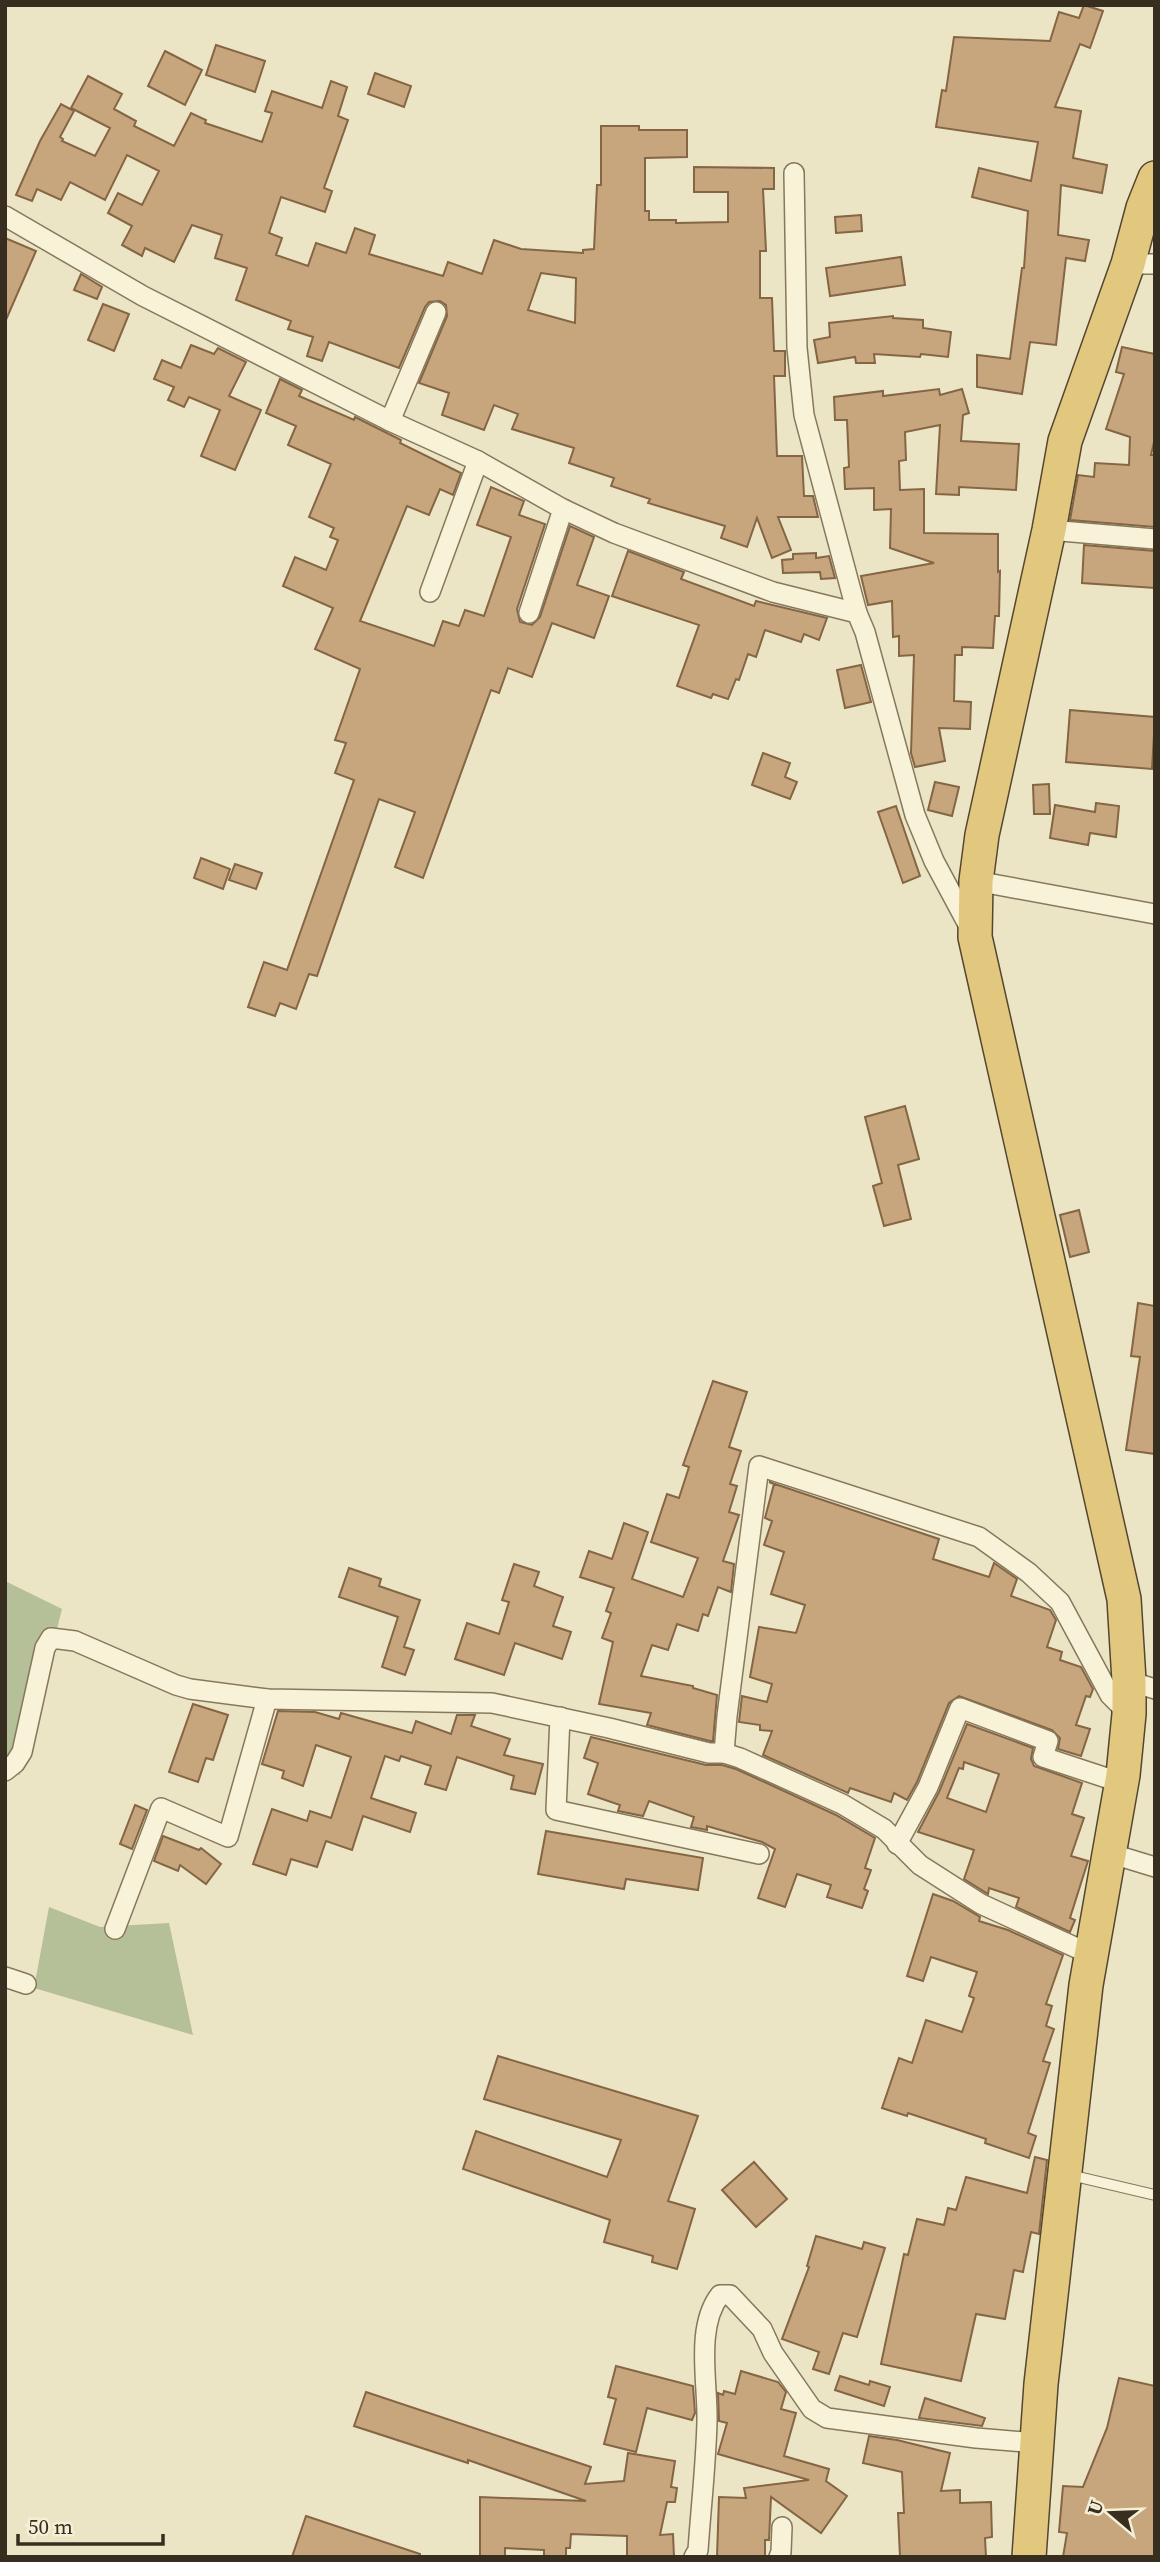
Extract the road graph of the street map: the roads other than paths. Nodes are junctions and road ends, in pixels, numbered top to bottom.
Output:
1 (794, 173) dead end
2 (1155, 178) edge
3 (5, 216) edge
4 (1142, 264) edge
5 (436, 312) dead end
6 (393, 414) junction
7 (478, 461) junction
8 (564, 509) junction
9 (1049, 530) junction
10 (1155, 539) edge
11 (430, 592) dead end
12 (529, 612) dead end
13 (857, 613) junction
14 (976, 881) junction
15 (1155, 914) edge
16 (975, 937) junction
17 (1142, 1685) edge
18 (267, 1699) junction
19 (1129, 1714) junction
20 (560, 1717) junction
21 (724, 1753) junction
22 (5, 1771) edge
23 (1122, 1783) junction
24 (897, 1844) junction
25 (1109, 1853) junction
26 (759, 1854) dead end
27 (1155, 1867) edge
28 (115, 1929) dead end
29 (1091, 1955) junction
30 (5, 1977) edge
31 (26, 1984) dead end
32 (1066, 2175) junction
33 (1155, 2196) edge
34 (1037, 2443) junction
35 (782, 2526) dead end
36 (694, 2557) edge
37 (779, 2557) edge
38 (1029, 2557) edge

1 - 13 street
2 - 4 highway
3 - 6 street
4 - 9 highway
5 - 6 street
6 - 7 street
7 - 8 street
7 - 11 street
8 - 12 street
8 - 13 street
9 - 10 street
9 - 14 highway
13 - 16 street
14 - 15 street
14 - 16 highway
16 - 17 highway
17 - 19 highway
18 - 20 street
18 - 22 street
18 - 28 street
19 - 21 street
19 - 23 highway
20 - 21 street
20 - 26 street
21 - 24 street
23 - 24 street
23 - 25 highway
24 - 29 street
25 - 27 street
25 - 29 highway
29 - 32 highway
30 - 31 street
32 - 33 lane
32 - 34 highway
34 - 36 street
34 - 38 highway
35 - 37 street

